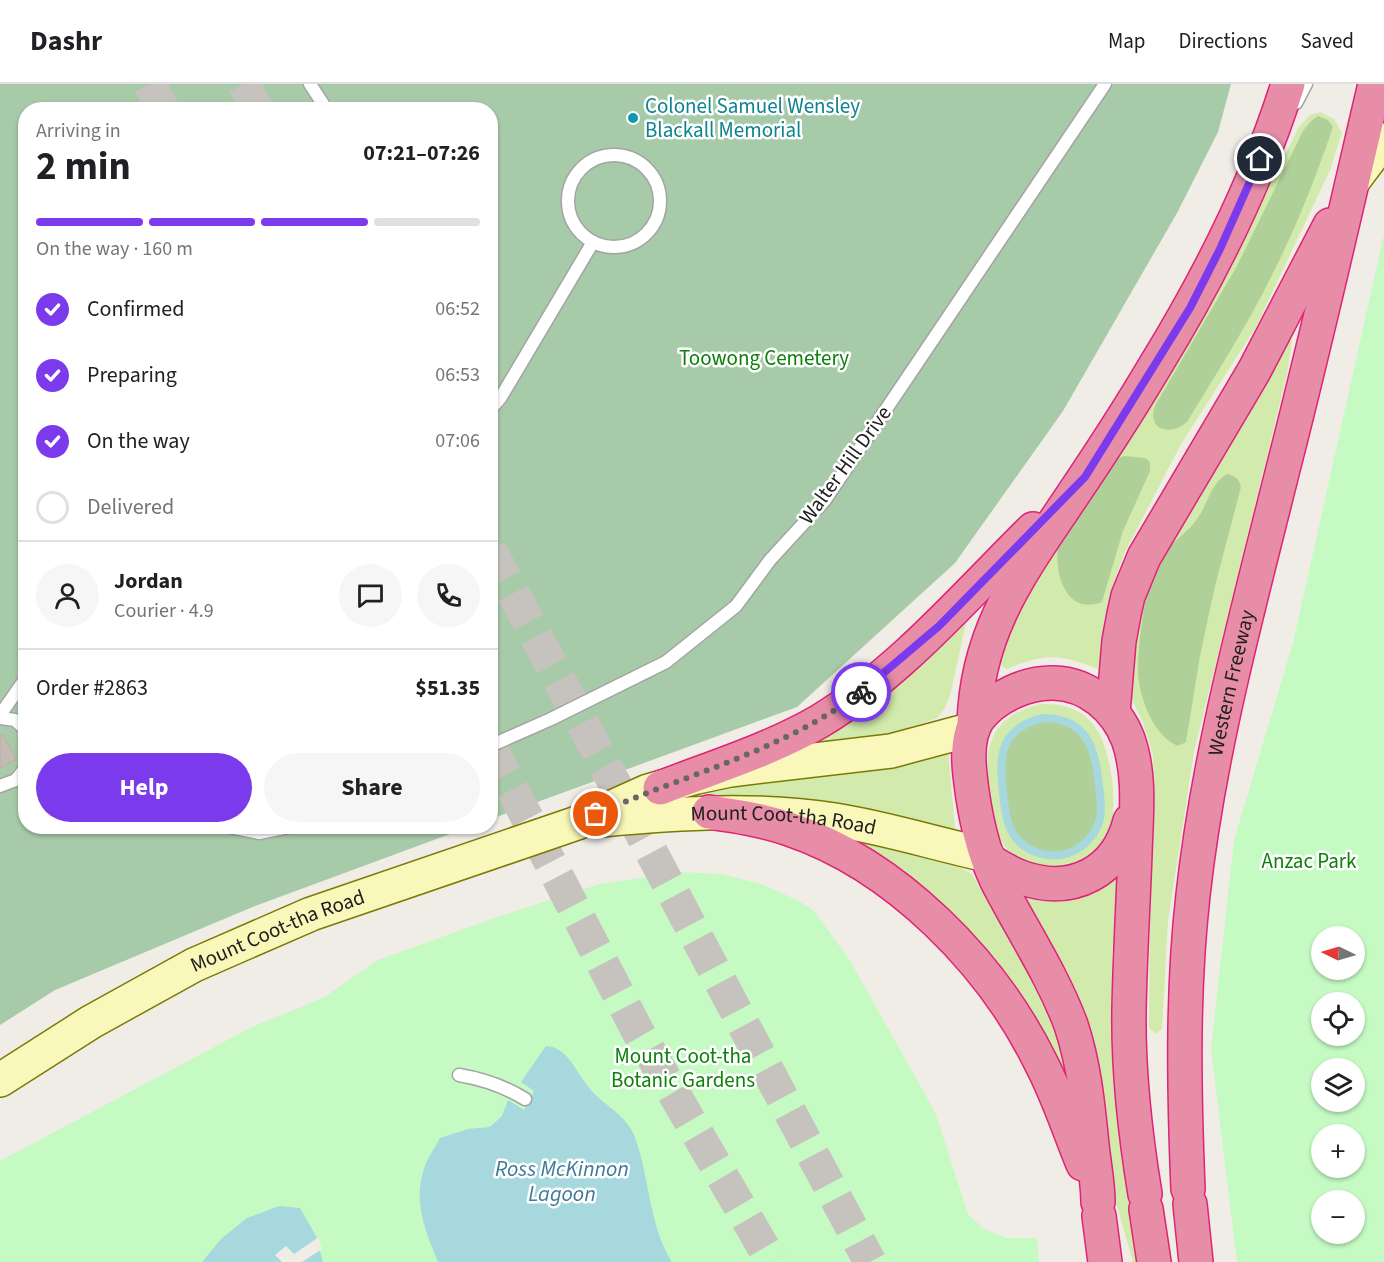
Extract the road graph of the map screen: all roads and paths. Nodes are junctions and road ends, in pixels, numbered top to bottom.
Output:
1 (310, 84) edge
2 (1105, 84) edge
3 (1287, 84) edge
4 (1306, 84) edge
5 (1375, 84) edge
6 (322, 102) edge
7 (1274, 124) junction
8 (1384, 140) edge
9 (1352, 184) junction
10 (593, 242) junction
11 (498, 401) edge
12 (1085, 477) junction
13 (18, 690) edge
14 (1113, 713) junction
15 (0, 717) edge
16 (18, 723) edge
17 (974, 727) junction
18 (498, 742) edge
19 (1135, 780) junction
20 (18, 783) edge
21 (0, 786) edge
22 (660, 788) junction
23 (709, 812) junction
24 (577, 823) junction
25 (988, 858) junction
26 (459, 1075) dead end
27 (0, 1080) edge
28 (525, 1099) dead end
29 (1098, 1206) junction
30 (1105, 1262) edge
31 (1154, 1262) edge
32 (1196, 1262) edge

1 - 6 lane
2 - 18 lane, Walter Hill Drive
3 - 7 highway
4 - 7 lane
5 - 9 highway
7 - 12 highway
8 - 9 main road
9 - 14 highway
9 - 32 highway, Western Freeway
10 - 10 lane
10 - 11 lane
12 - 17 highway
12 - 22 highway
13 - 15 lane
14 - 17 highway
14 - 19 highway
15 - 16 lane
17 - 22 main road, Mount Coot-tha Road
17 - 25 highway
19 - 25 highway
19 - 31 highway
20 - 21 lane
22 - 24 main road, Mount Coot-tha Road
23 - 24 main road, Mount Coot-tha Road
23 - 25 main road, Mount Coot-tha Road
23 - 29 highway
24 - 27 main road, Mount Coot-tha Road
25 - 29 highway
26 - 28 lane
29 - 30 highway

